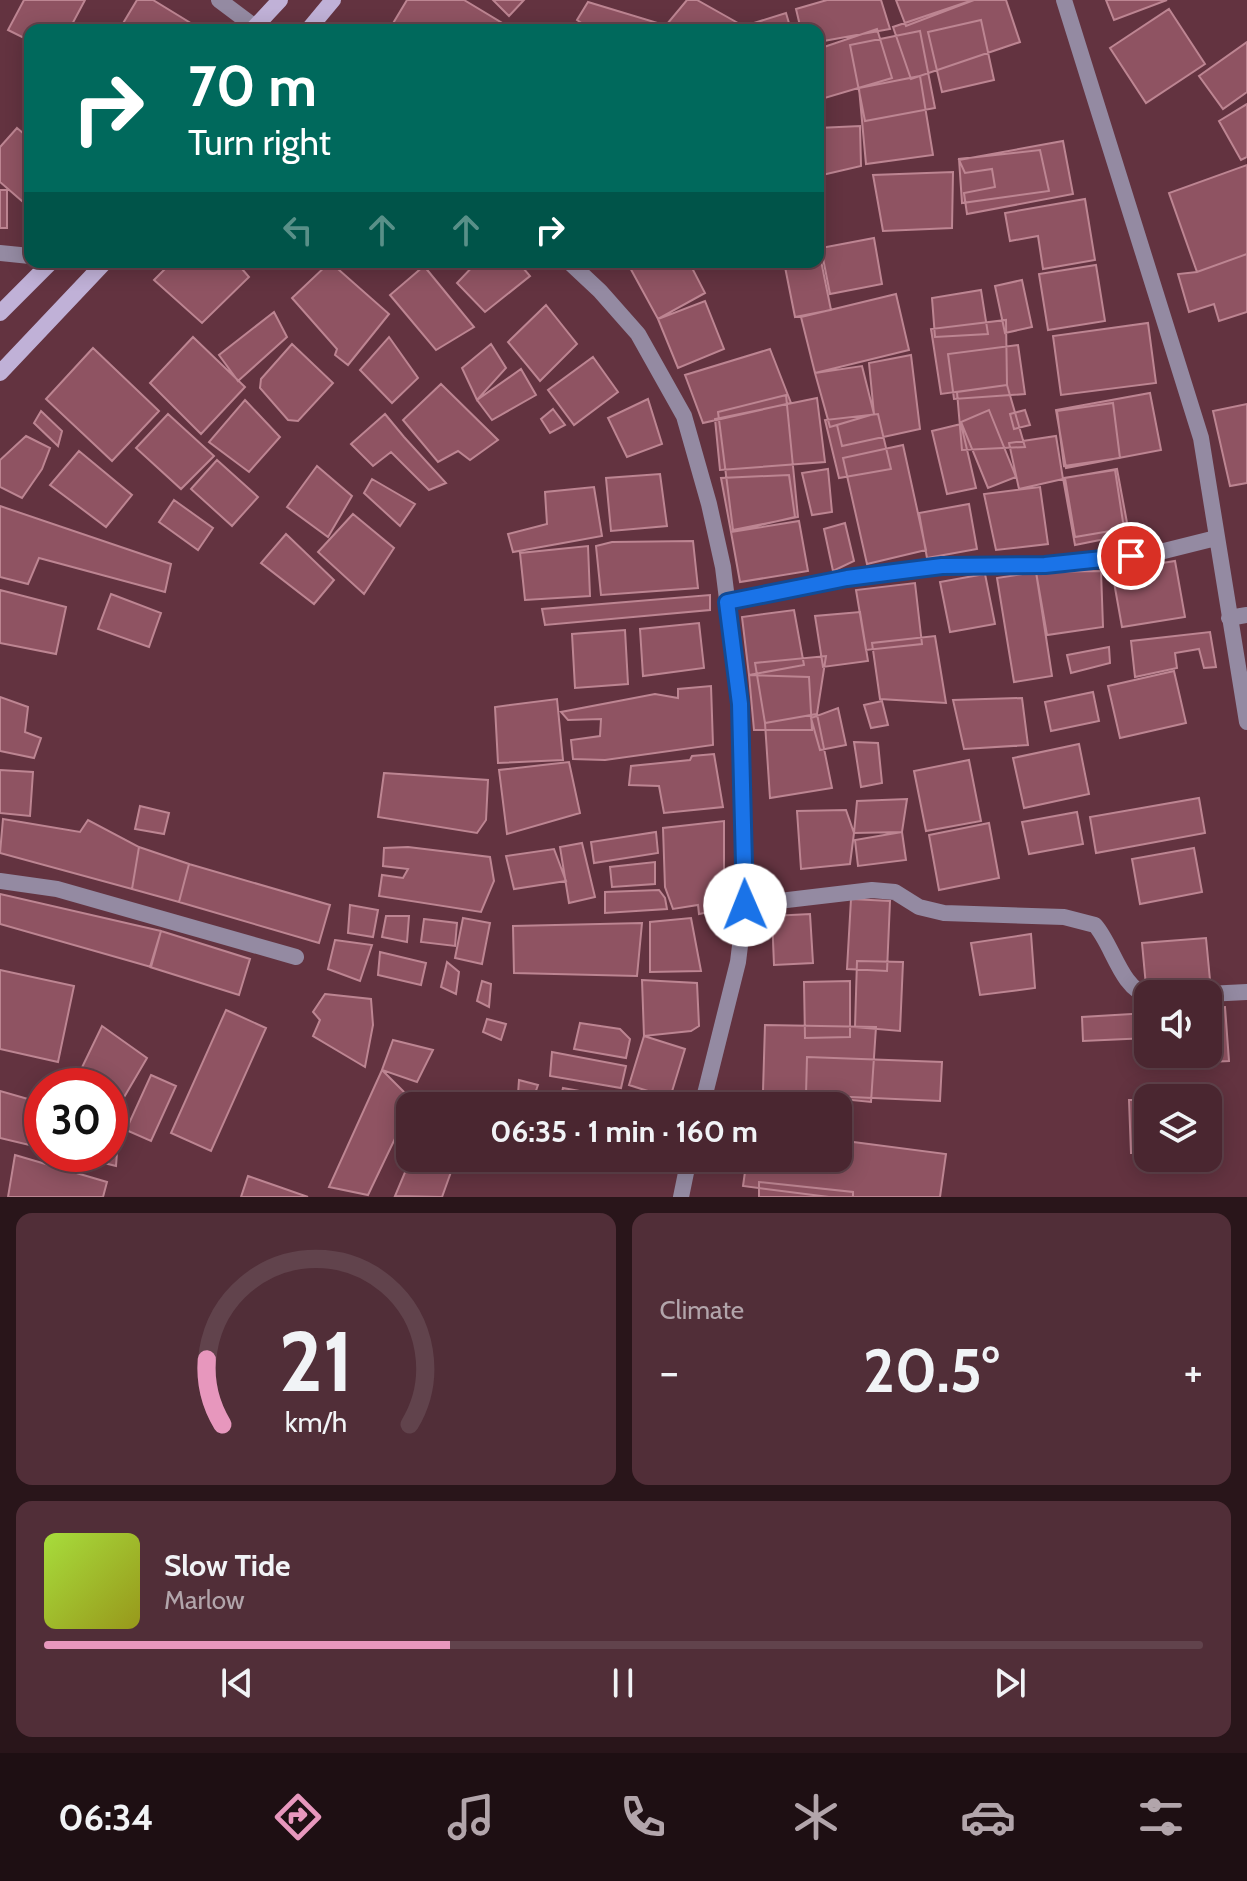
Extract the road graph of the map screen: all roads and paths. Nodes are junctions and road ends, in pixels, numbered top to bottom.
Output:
1 (219, 0) edge
2 (280, 0) edge
3 (333, 0) edge
4 (1064, 0) edge
5 (249, 24) edge
6 (258, 24) edge
7 (316, 24) edge
8 (0, 253) edge
9 (24, 255) edge
10 (45, 268) edge
11 (99, 268) edge
12 (575, 268) edge
13 (0, 313) edge
14 (0, 373) edge
15 (1216, 538) junction
16 (727, 602) junction
17 (1247, 615) edge
18 (1229, 618) junction
19 (1247, 722) edge
20 (0, 881) edge
21 (745, 905) junction
22 (296, 957) dead end
23 (1134, 990) edge
24 (1247, 992) edge
25 (1222, 993) edge
26 (706, 1092) edge
27 (686, 1172) edge
28 (681, 1197) edge

1 - 5 street
2 - 6 main road
3 - 7 main road
4 - 15 street
8 - 9 street
10 - 13 main road
11 - 14 main road
12 - 16 street
15 - 16 street
15 - 18 street
16 - 21 street
17 - 18 street
18 - 19 street
20 - 22 street
21 - 23 street
21 - 26 street
24 - 25 street
27 - 28 street

